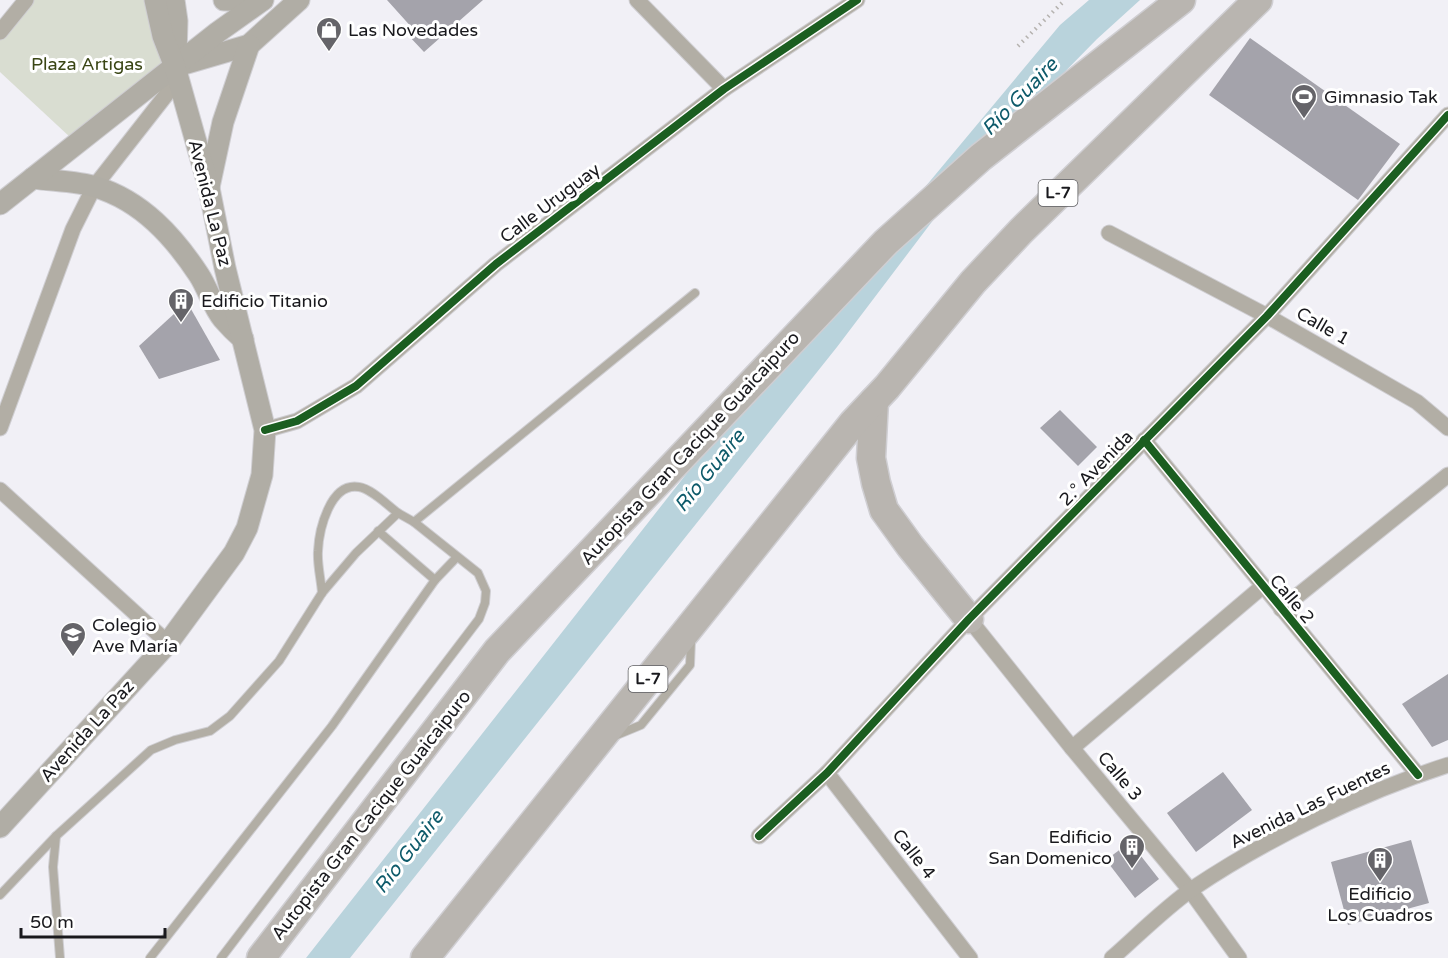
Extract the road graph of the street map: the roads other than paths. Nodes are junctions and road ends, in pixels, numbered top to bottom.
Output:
1 (26, 0) edge
2 (155, 0) edge
3 (174, 0) edge
4 (224, 0) edge
5 (262, 0) edge
6 (299, 0) edge
7 (637, 0) edge
8 (857, 0) edge
9 (1181, 0) edge
10 (1258, 0) edge
11 (0, 32) edge
12 (249, 45) junction
13 (175, 67) junction
14 (724, 89) junction
15 (1447, 119) edge
16 (33, 178) junction
17 (94, 187) junction
18 (209, 188) junction
19 (0, 204) edge
20 (1109, 232) dead end
21 (695, 293) dead end
22 (1268, 316) junction
23 (243, 339) junction
24 (874, 401) junction
25 (0, 428) edge
26 (1448, 428) edge
27 (265, 430) junction
28 (1144, 441) junction
29 (1448, 475) edge
30 (0, 490) edge
31 (398, 513) junction
32 (414, 522) junction
33 (378, 531) junction
34 (457, 557) junction
35 (435, 580) junction
36 (1262, 586) junction
37 (322, 593) junction
38 (1281, 609) junction
39 (969, 620) junction
40 (168, 643) junction
41 (1072, 748) junction
42 (1448, 765) edge
43 (826, 773) junction
44 (1418, 775) junction
45 (0, 827) edge
46 (759, 836) dead end
47 (56, 837) junction
48 (1190, 890) junction
49 (0, 895) edge
50 (60, 958) edge
51 (150, 958) edge
52 (221, 958) edge
53 (261, 958) edge
54 (425, 958) edge
55 (970, 958) edge
56 (1112, 958) edge
57 (1239, 958) edge

1 - 11 street
2 - 13 main road
3 - 13 main road
4 - 5 main road
5 - 13 main road
6 - 12 main road
7 - 14 street
8 - 14 street, Calle Uruguay
9 - 53 highway, Autopista Gran Cacique Guaicaipuro
10 - 24 highway, L-7
12 - 13 main road
12 - 18 main road
13 - 16 main road
13 - 17 street
13 - 18 main road, Avenida La Paz
14 - 27 street, Calle Uruguay
15 - 22 street, 2.° Avenida
16 - 17 main road, Avenida La Paz
16 - 19 main road
17 - 23 main road, Avenida La Paz
17 - 25 street
18 - 23 main road, Avenida La Paz
20 - 22 street, Calle 1
21 - 32 lane
22 - 26 street, Calle 1
22 - 28 street, 2.° Avenida
23 - 27 main road, Avenida La Paz
24 - 39 highway
24 - 54 highway, L-7
27 - 40 main road, Avenida La Paz
28 - 36 street, Calle 2
28 - 39 street, 2.° Avenida
29 - 38 street
30 - 40 street
31 - 32 lane
31 - 33 lane
31 - 37 lane
32 - 34 lane
33 - 35 lane
33 - 37 lane
34 - 35 lane
34 - 52 lane
35 - 51 lane
36 - 38 street, Calle 2
36 - 41 street
37 - 47 lane
38 - 44 street, Calle 2
39 - 41 street, Calle 3
39 - 43 street, 2.° Avenida
40 - 45 main road, Avenida La Paz
41 - 48 street, Calle 3
42 - 44 street, Avenida Las Fuentes
43 - 46 street, 2.° Avenida
43 - 55 street, Calle 4
44 - 48 street, Avenida Las Fuentes
47 - 49 lane
47 - 50 lane
48 - 56 street, Avenida Las Fuentes
48 - 57 street, Calle 3

